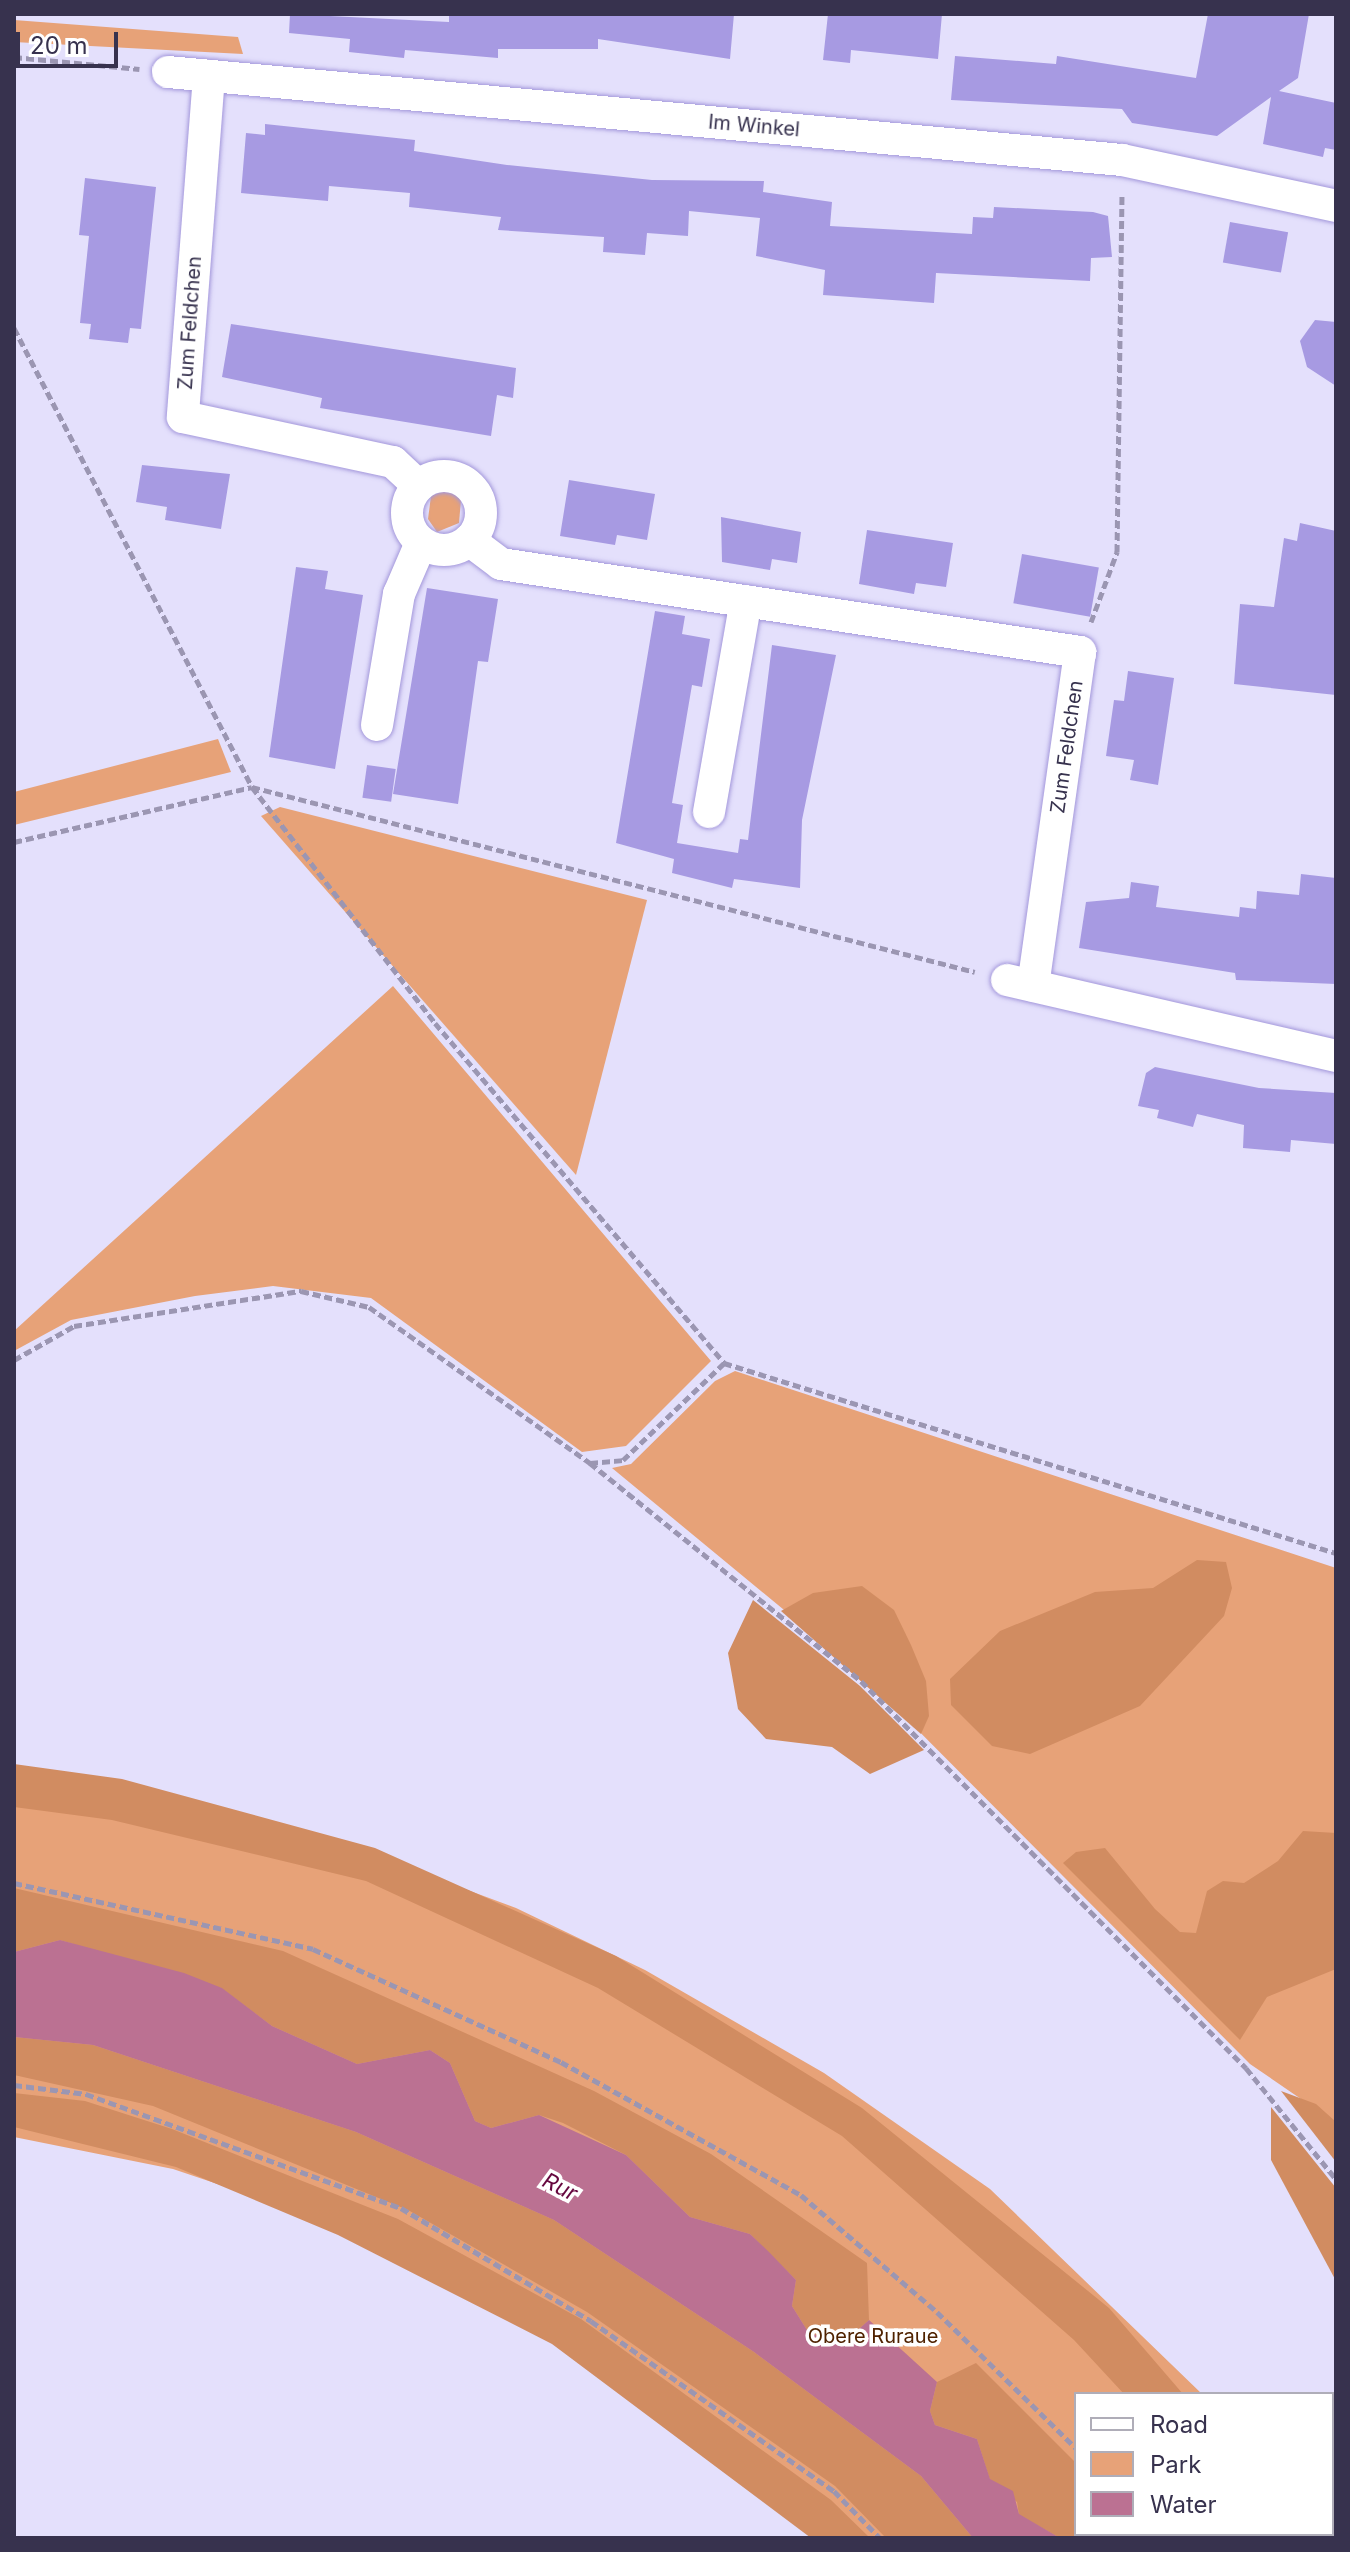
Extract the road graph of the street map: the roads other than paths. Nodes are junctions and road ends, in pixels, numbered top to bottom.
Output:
1 (168, 72) road end
2 (209, 76) junction
3 (1336, 206) edge
4 (419, 486) junction
5 (469, 540) junction
6 (421, 543) junction
7 (746, 601) junction
8 (377, 725) dead end
9 (709, 812) dead end
10 (1336, 1056) edge

1 - 2 street, Im Winkel
2 - 3 street, Im Winkel
2 - 4 street, Zum Feldchen
4 - 5 street
4 - 6 street
5 - 6 street
5 - 7 street, Zum Feldchen
6 - 8 street
7 - 9 street
7 - 10 street, Zum Feldchen

